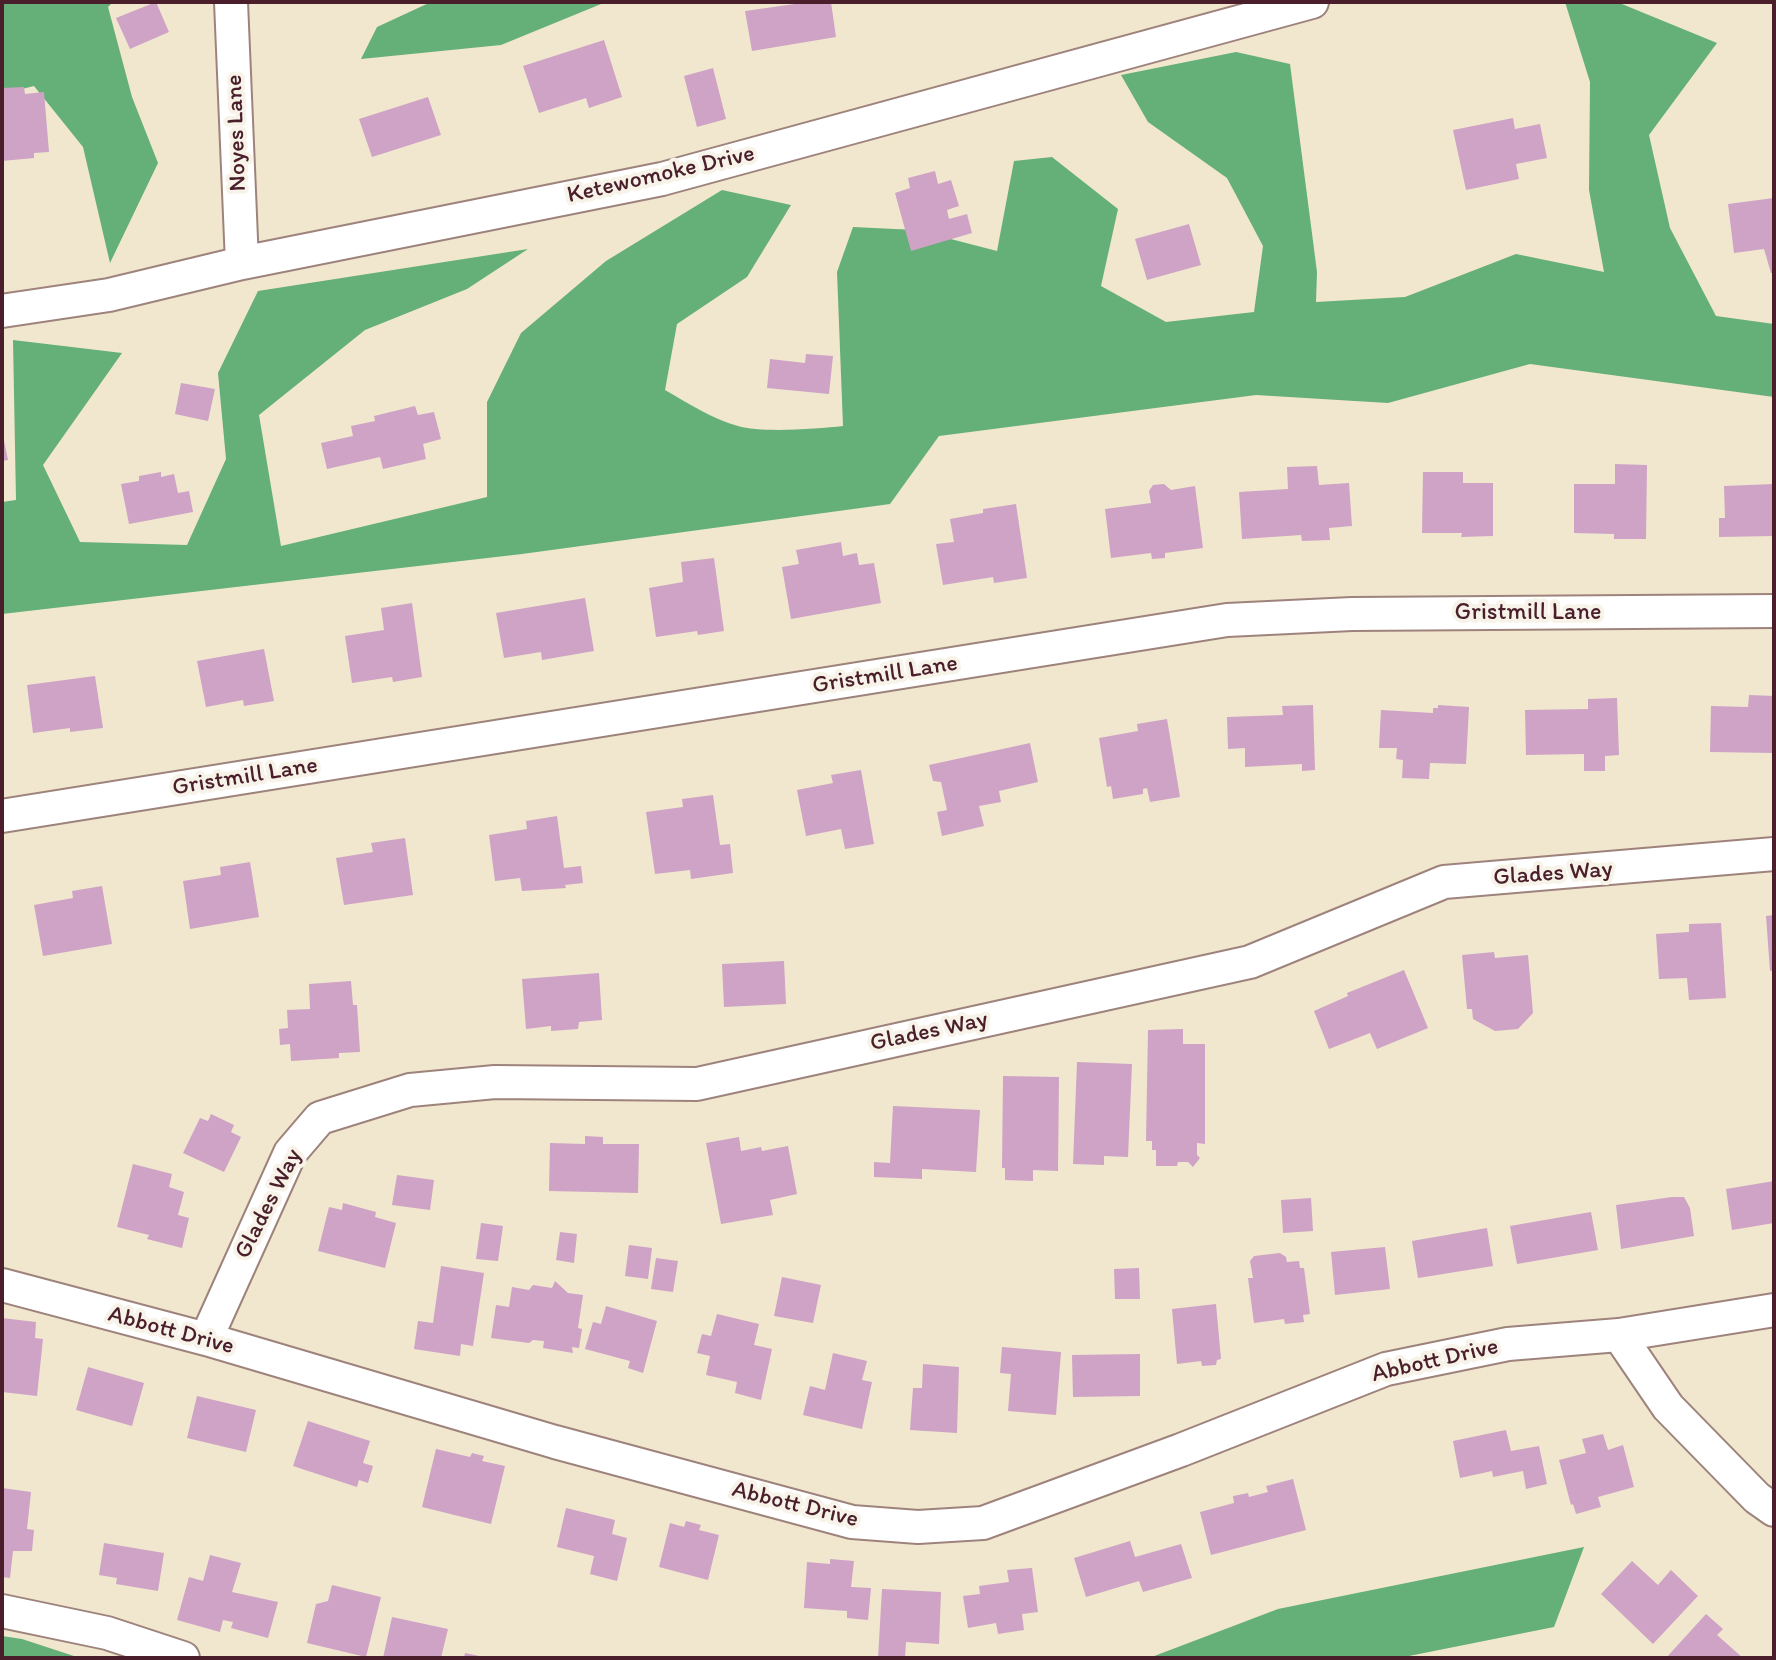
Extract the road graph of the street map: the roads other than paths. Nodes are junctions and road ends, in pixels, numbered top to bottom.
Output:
1 (231, 2) edge
2 (1312, 2) edge
3 (242, 263) junction
4 (2, 311) edge
5 (1774, 611) edge
6 (2, 816) edge
7 (1774, 854) edge
8 (2, 1285) edge
9 (1774, 1310) edge
10 (1619, 1335) junction
11 (206, 1339) junction
12 (1774, 1510) edge
13 (2, 1611) edge
14 (183, 1658) edge

1 - 3 street, Noyes Lane
2 - 3 street, Ketewomoke Drive
3 - 4 street, Ketewomoke Drive
5 - 6 street, Gristmill Lane
7 - 11 street, Glades Way
8 - 11 street, Abbott Drive
9 - 10 street, Abbott Drive
10 - 11 street, Abbott Drive
10 - 12 street
13 - 14 street

